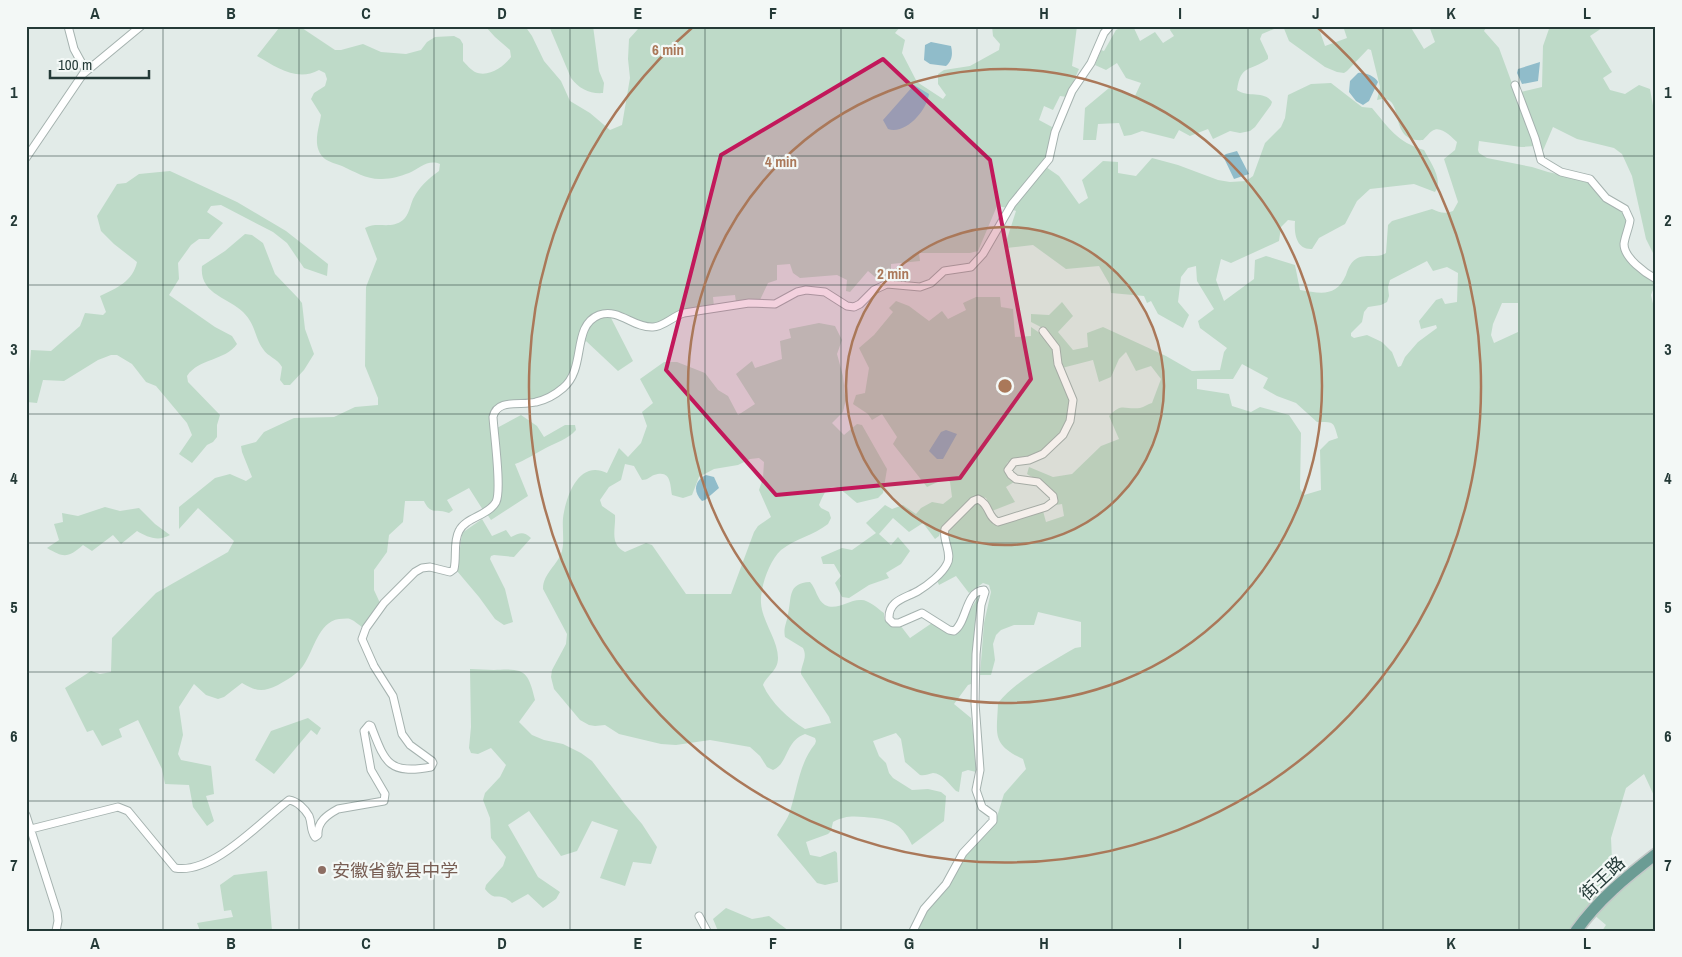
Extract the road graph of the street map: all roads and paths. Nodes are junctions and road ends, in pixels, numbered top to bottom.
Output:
1 (68, 26) edge
2 (141, 26) edge
3 (1110, 26) edge
4 (86, 71) junction
5 (1515, 85) dead end
6 (26, 158) edge
7 (1656, 279) edge
8 (1043, 331) dead end
9 (26, 815) edge
10 (31, 829) junction
11 (1656, 854) edge
12 (699, 916) dead end
13 (56, 931) edge
14 (707, 931) edge
15 (913, 931) edge
16 (1576, 931) edge

1 - 4 street
2 - 4 street
3 - 10 street
4 - 6 street
5 - 7 street
8 - 15 street
9 - 10 street
10 - 13 street
11 - 16 main road, 街王路
12 - 14 street

